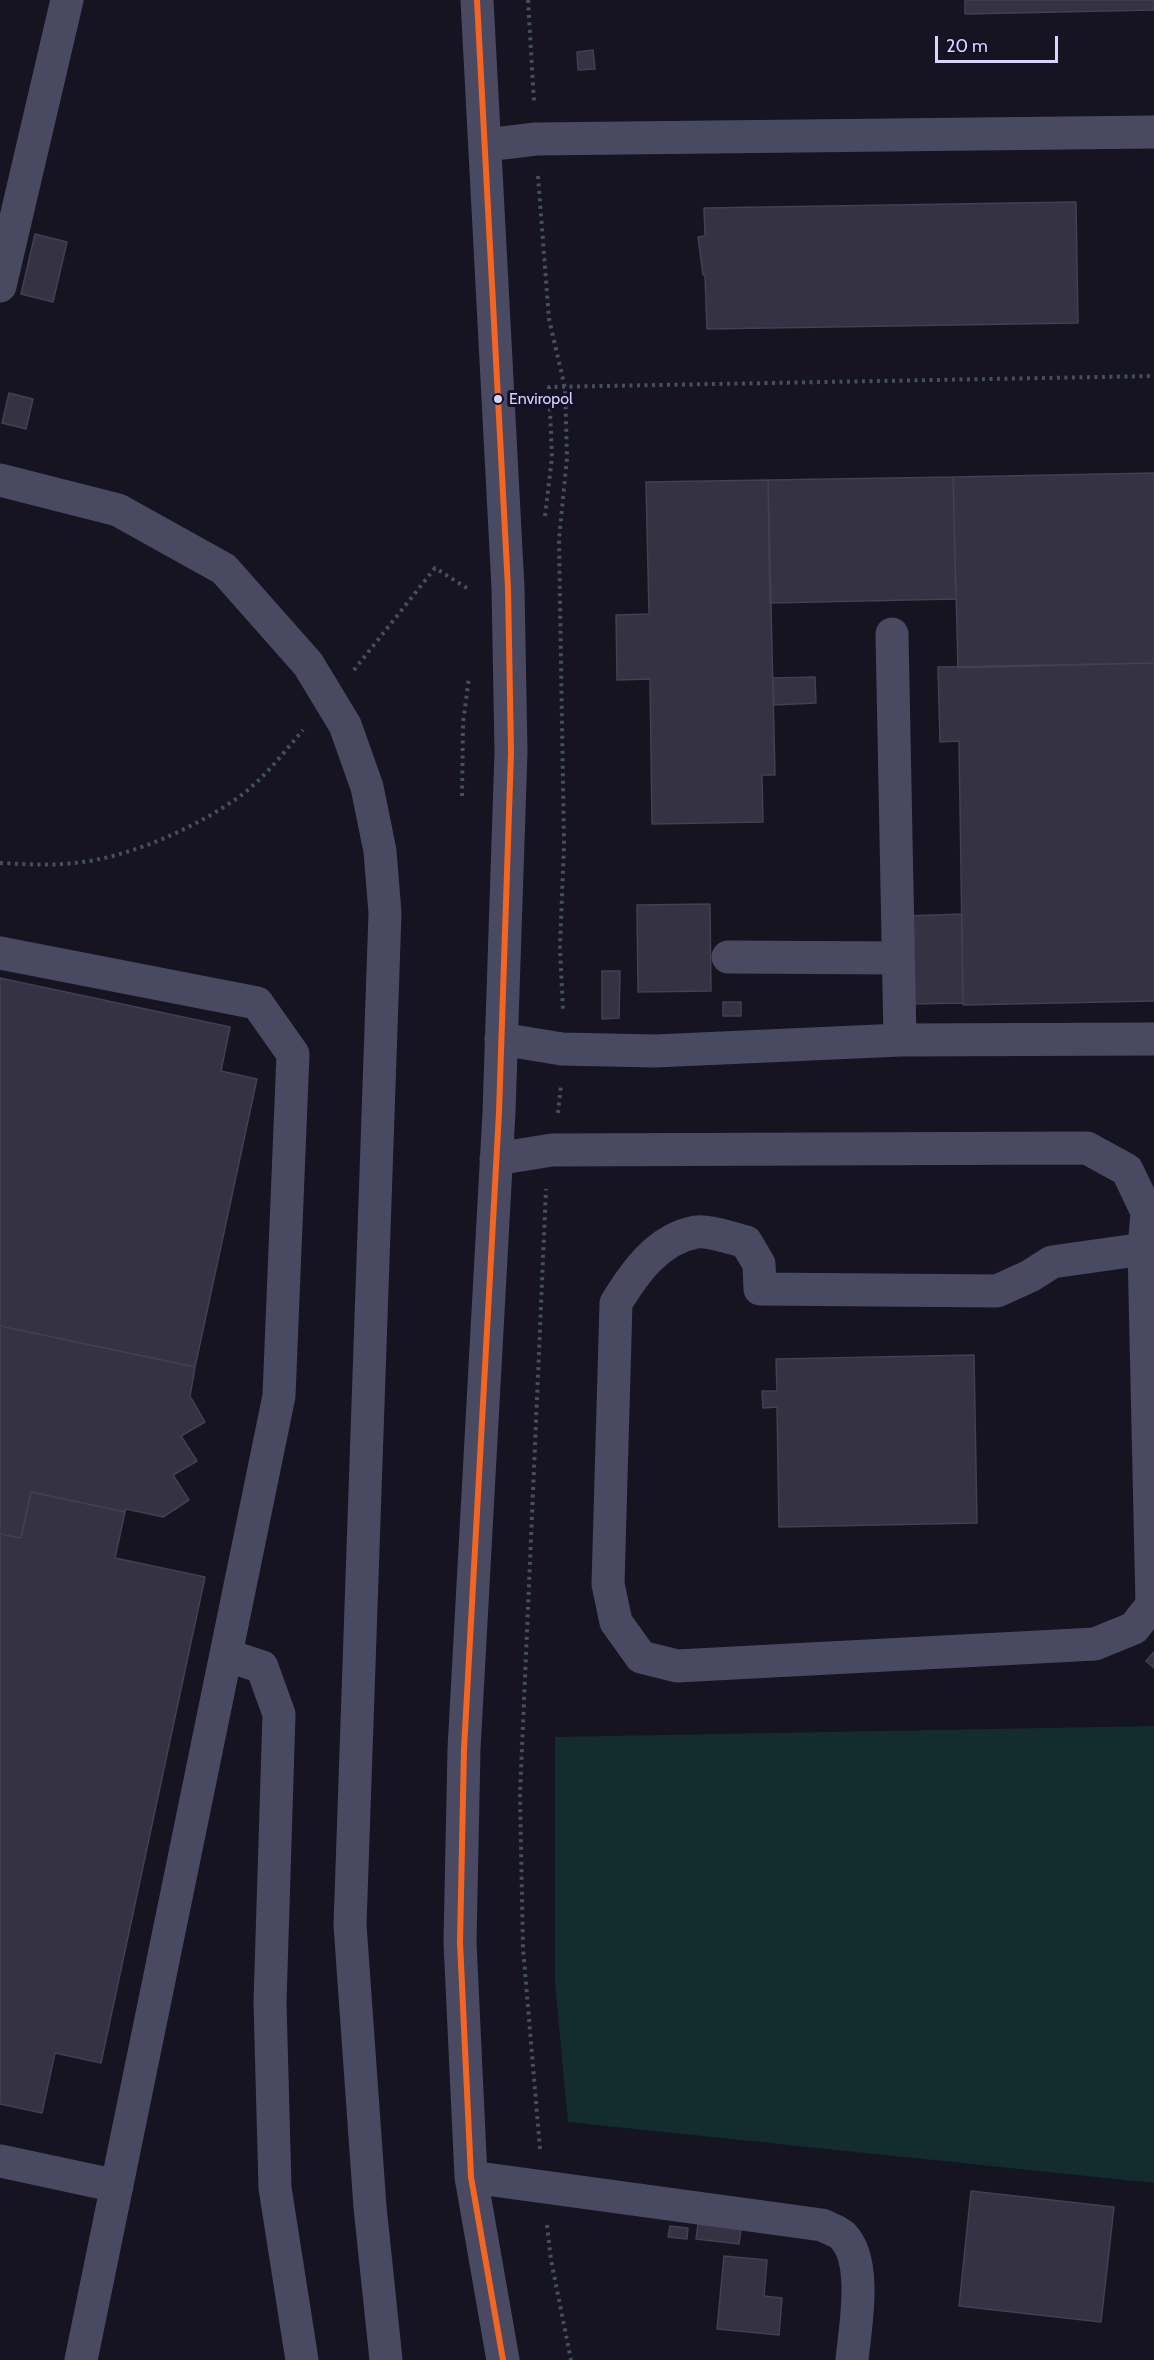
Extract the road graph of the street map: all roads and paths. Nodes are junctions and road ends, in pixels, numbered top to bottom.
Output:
1 (68, 0) edge
2 (477, 0) edge
3 (528, 0) edge
4 (1154, 132) edge
5 (536, 139) junction
6 (486, 145) junction
7 (0, 286) edge
8 (1154, 376) edge
9 (565, 387) junction
10 (0, 480) edge
11 (467, 578) dead end
12 (468, 600) dead end
13 (892, 634) dead end
14 (470, 672) dead end
15 (462, 796) dead end
16 (0, 952) edge
17 (728, 957) dead end
18 (898, 958) junction
19 (501, 1039) junction
20 (1154, 1039) edge
21 (900, 1040) junction
22 (562, 1048) junction
23 (552, 1150) junction
24 (496, 1159) junction
25 (1144, 1249) junction
26 (226, 1655) junction
27 (0, 2161) edge
28 (471, 2177) junction
29 (117, 2186) junction
30 (543, 2187) junction
31 (81, 2360) edge
32 (302, 2360) edge
33 (386, 2360) edge
34 (503, 2360) edge
35 (571, 2360) edge
36 (852, 2360) edge

1 - 7 street
2 - 6 street
3 - 5 path
4 - 5 street
5 - 6 street
5 - 9 path
6 - 19 street
8 - 9 path
9 - 22 path
10 - 33 street
11 - 12 path
13 - 18 street
14 - 15 path
16 - 26 street
17 - 18 street
18 - 21 street
19 - 22 street
19 - 24 street
20 - 21 street
21 - 22 street
22 - 23 path
23 - 24 street
23 - 25 street
23 - 30 path
24 - 28 street
25 - 25 street
26 - 29 street
26 - 32 street
27 - 29 street
28 - 30 street
28 - 34 street
29 - 31 street
30 - 35 path
30 - 36 street

